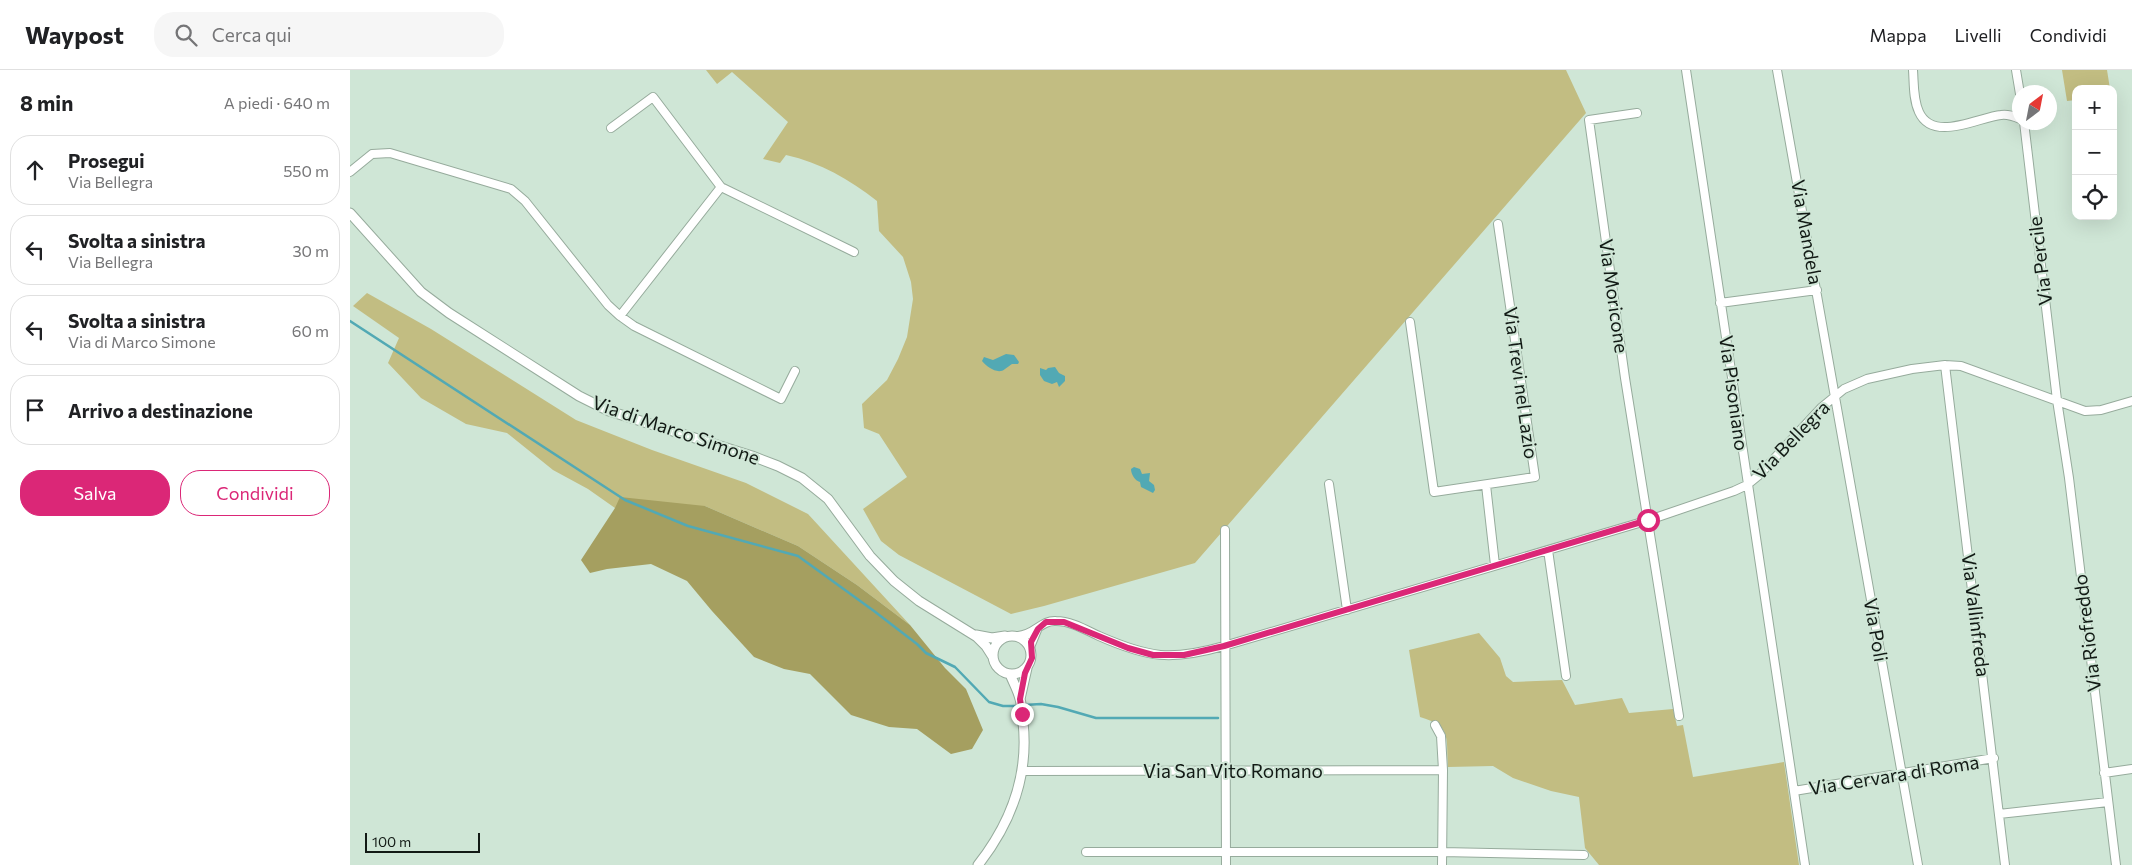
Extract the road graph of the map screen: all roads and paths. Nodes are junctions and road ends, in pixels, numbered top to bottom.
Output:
1 (1686, 70) edge
2 (1777, 70) edge
3 (1914, 70) edge
4 (2016, 70) edge
5 (2018, 85) edge
6 (1637, 112) dead end
7 (2012, 117) edge
8 (611, 128) dead end
9 (2025, 130) edge
10 (350, 172) edge
11 (722, 187) junction
12 (350, 214) edge
13 (1498, 224) dead end
14 (854, 252) dead end
15 (1817, 290) junction
16 (1720, 302) junction
17 (620, 316) junction
18 (1410, 322) dead end
19 (1944, 365) junction
20 (795, 371) dead end
21 (1835, 394) junction
22 (2057, 400) junction
23 (2132, 401) edge
24 (1329, 484) dead end
25 (1486, 485) junction
26 (1747, 485) junction
27 (1648, 520) junction
28 (1225, 530) dead end
29 (1548, 550) junction
30 (1495, 565) junction
31 (1347, 610) junction
32 (1038, 629) junction
33 (971, 633) junction
34 (1005, 636) junction
35 (1018, 636) junction
36 (1224, 646) junction
37 (1030, 647) junction
38 (993, 657) junction
39 (1027, 668) junction
40 (1010, 674) junction
41 (1566, 676) dead end
42 (1020, 699) junction
43 (1679, 716) dead end
44 (1435, 725) dead end
45 (1994, 758) junction
46 (2132, 769) edge
47 (1226, 770) junction
48 (1443, 770) junction
49 (1022, 771) junction
50 (2104, 773) junction
51 (1902, 774) junction
52 (1794, 792) junction
53 (2108, 802) junction
54 (1999, 814) junction
55 (1086, 852) dead end
56 (1442, 852) junction
57 (1226, 853) junction
58 (1584, 855) dead end
59 (978, 865) edge
60 (1226, 865) edge
61 (1442, 865) edge
62 (1804, 865) edge
63 (1918, 865) edge
64 (2005, 865) edge
65 (2116, 865) edge

1 - 16 street, Via Pisoniano
2 - 15 street, Via Mandela
3 - 7 street
4 - 5 street
6 - 27 street, Via Moricone
8 - 11 street
9 - 22 street, Via Percile
10 - 17 street
11 - 14 street
11 - 17 street
12 - 33 street, Via di Marco Simone
13 - 25 street, Via Trevi nel Lazio
15 - 16 street
15 - 21 street, Via Mandela
16 - 26 street, Via Pisoniano
17 - 20 street
18 - 25 street, Via Trevi nel Lazio
19 - 21 street, Via Bellegra
19 - 22 street, Via Bellegra
19 - 45 street, Via Vallinfreda
21 - 26 street, Via Bellegra
21 - 51 street, Via Poli
22 - 23 street, Via Bellegra
22 - 50 street, Via Riofreddo
24 - 31 street
25 - 30 street
26 - 27 street, Via Bellegra
26 - 52 street, Via Pisoniano
27 - 29 street, Via Bellegra
27 - 43 street
28 - 36 street
29 - 30 street, Via Bellegra
29 - 41 street
30 - 31 street, Via Bellegra
31 - 36 street, Via Bellegra
32 - 35 street, Via Bellegra
32 - 36 street, Via Bellegra
32 - 37 street
33 - 34 street, Via di Marco Simone
33 - 38 street, Via di Marco Simone
34 - 35 street
34 - 38 street
35 - 37 street
36 - 47 street
37 - 39 street
38 - 40 street
39 - 40 street
39 - 42 street
40 - 42 street
42 - 49 street
44 - 48 street
45 - 51 street, Via Cervara di Roma
45 - 54 street, Via Vallinfreda
46 - 50 street
47 - 48 street, Via San Vito Romano
47 - 49 street, Via San Vito Romano
47 - 57 street
48 - 56 street
49 - 59 street
50 - 53 street, Via Riofreddo
51 - 52 street, Via Cervara di Roma
51 - 63 street, Via Poli
52 - 62 street, Via Pisoniano
53 - 54 street
53 - 65 street, Via Riofreddo
54 - 64 street, Via Vallinfreda
55 - 57 street
56 - 57 street
56 - 58 street
56 - 61 street
57 - 60 street

